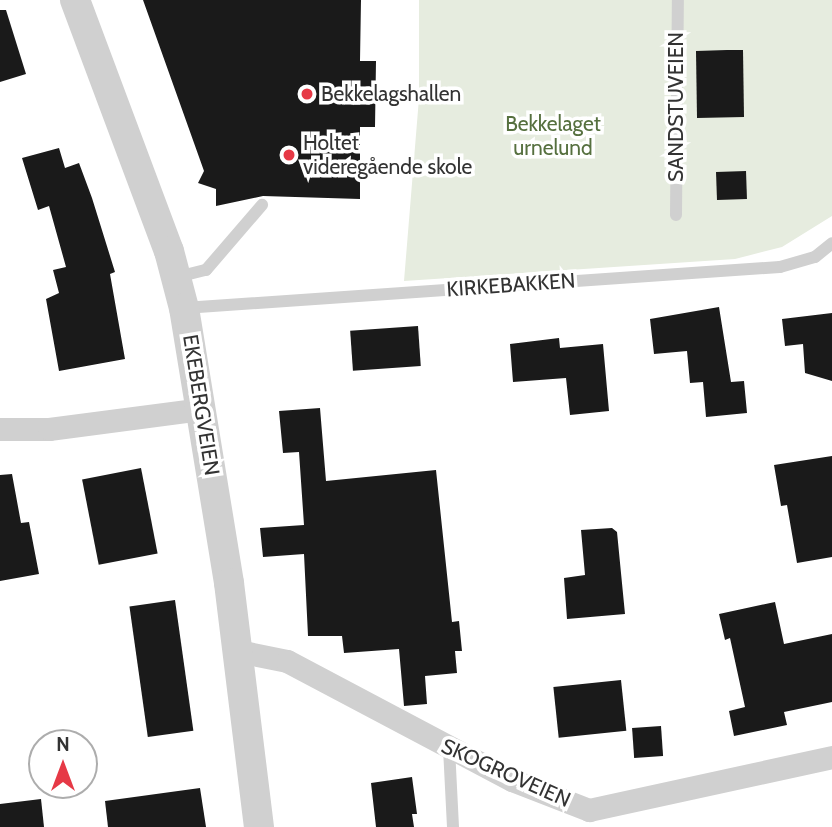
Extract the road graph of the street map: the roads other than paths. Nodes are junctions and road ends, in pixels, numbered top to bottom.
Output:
1 (75, 0) edge
2 (678, 0) edge
3 (262, 205) dead end
4 (676, 215) dead end
5 (832, 243) edge
6 (177, 277) junction
7 (184, 308) junction
8 (201, 409) junction
9 (0, 429) edge
10 (238, 651) junction
11 (449, 748) junction
12 (832, 757) edge
13 (260, 827) edge
14 (453, 827) edge

1 - 6 street, EKEBERGVEIEN
2 - 4 lane, SANDSTUVEIEN
3 - 6 lane
5 - 7 lane, KIRKEBAKKEN
6 - 7 street, EKEBERGVEIEN
7 - 8 street, EKEBERGVEIEN
8 - 9 street
8 - 10 street, EKEBERGVEIEN
10 - 11 street, SKOGROVEIEN
10 - 13 street, EKEBERGVEIEN
11 - 12 street, SKOGROVEIEN
11 - 14 lane

